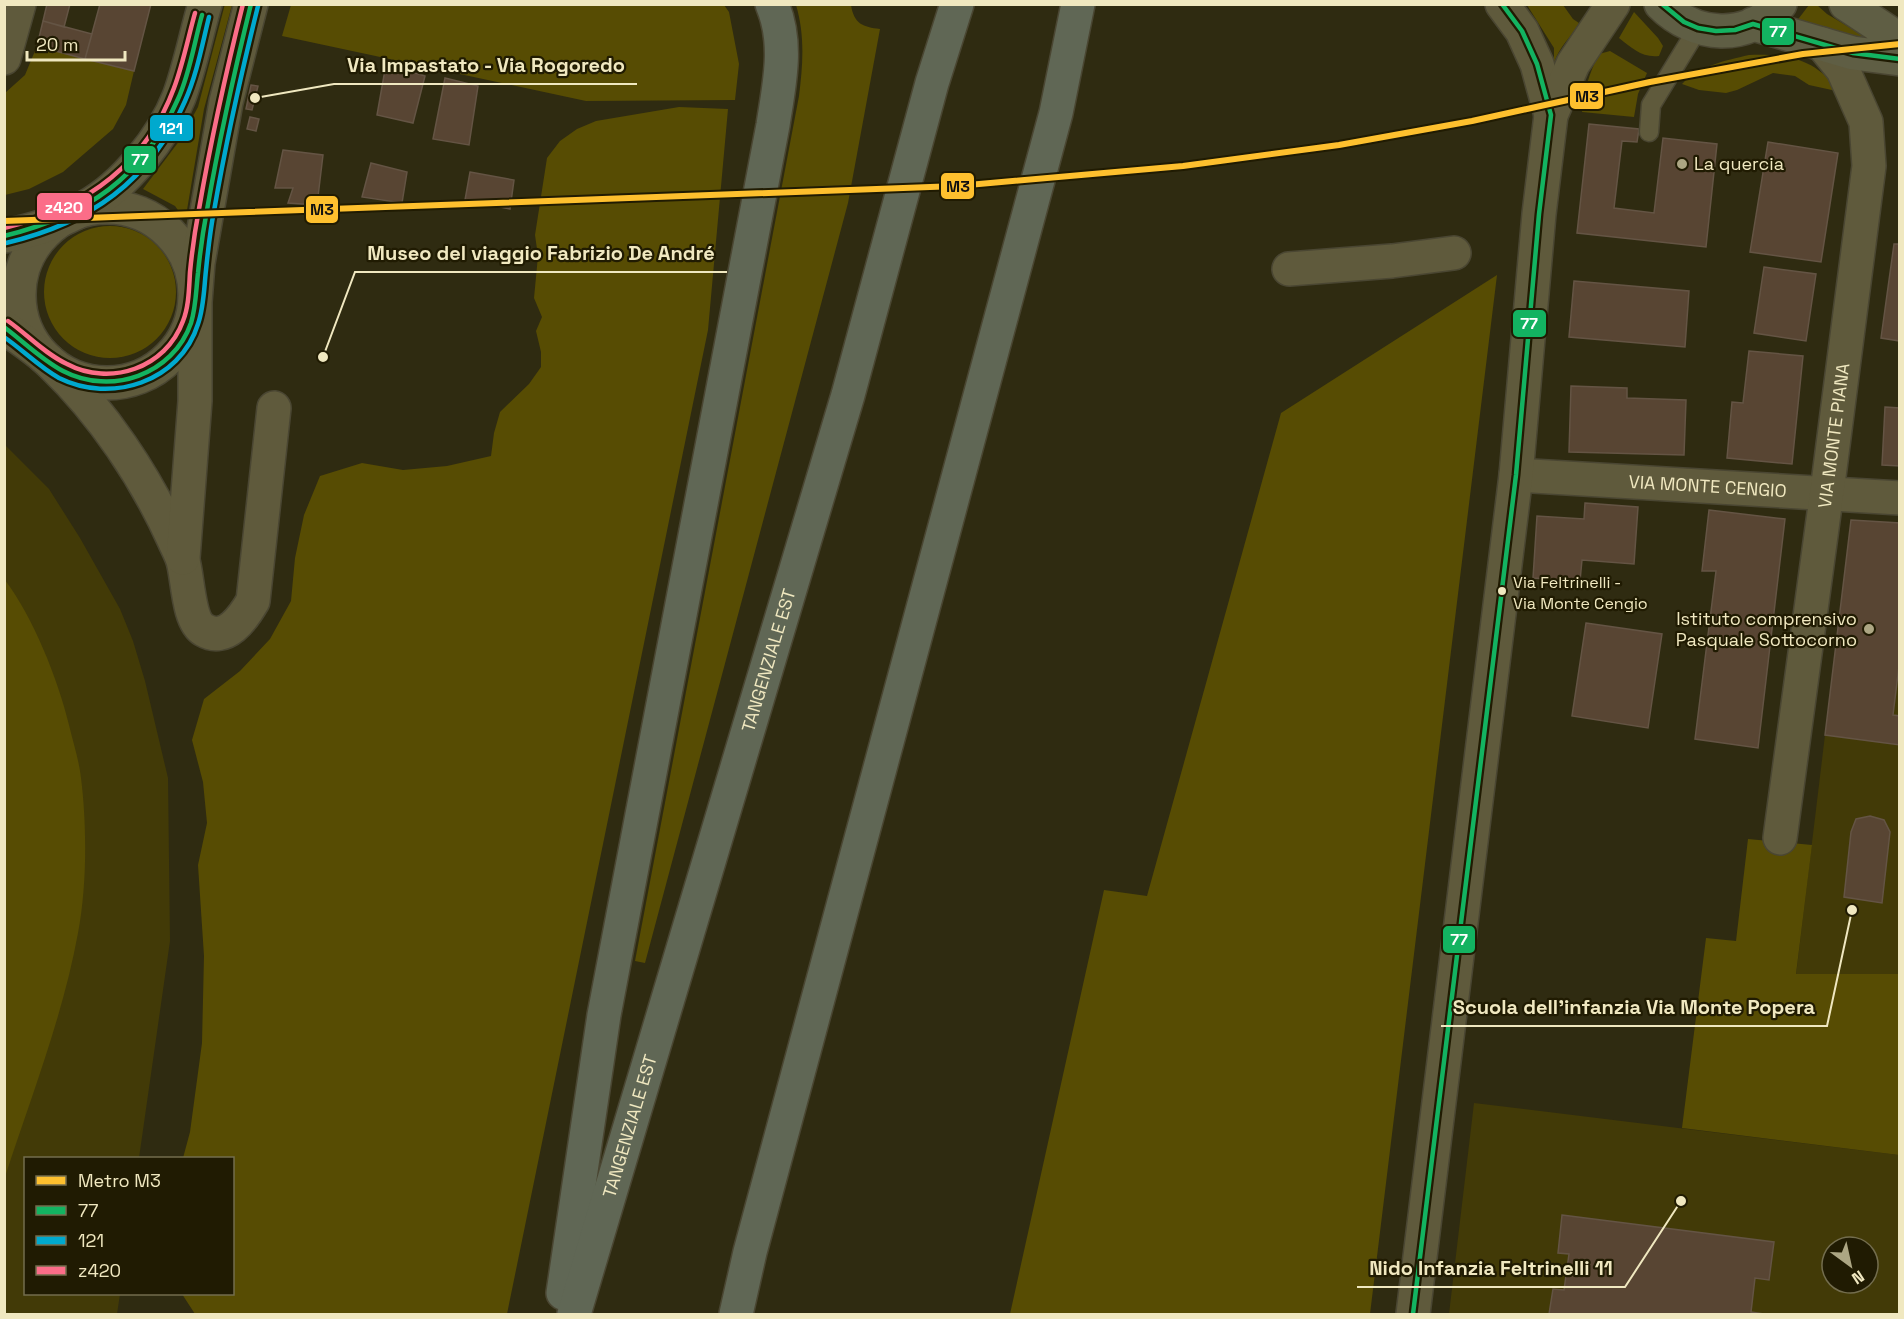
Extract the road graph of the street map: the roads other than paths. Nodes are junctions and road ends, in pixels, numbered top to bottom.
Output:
1 (204, 4) edge
2 (251, 4) edge
3 (772, 4) edge
4 (940, 4) edge
5 (957, 4) edge
6 (1078, 4) edge
7 (1098, 4) edge
8 (1502, 4) edge
9 (1613, 4) edge
10 (1661, 4) edge
11 (1780, 4) edge
12 (1846, 4) edge
13 (1870, 4) edge
14 (1753, 24) junction
15 (1698, 28) junction
16 (1822, 44) junction
17 (1896, 44) edge
18 (932, 83) junction
19 (1056, 113) junction
20 (1551, 115) junction
21 (1649, 132) dead end
22 (71, 215) junction
23 (4, 236) edge
24 (1455, 253) dead end
25 (1289, 269) dead end
26 (195, 303) junction
27 (4, 327) edge
28 (50, 362) junction
29 (274, 408) dead end
30 (1516, 475) junction
31 (1827, 493) junction
32 (1899, 498) edge
33 (183, 562) junction
34 (1780, 838) dead end
35 (560, 1314) edge
36 (574, 1314) edge
37 (736, 1314) edge
38 (1413, 1314) edge

1 - 22 street
2 - 26 street
3 - 35 highway
4 - 18 highway
5 - 18 highway, TANGENZIALE EST
6 - 19 highway
7 - 19 highway
8 - 20 street
9 - 20 street
10 - 15 street
11 - 14 street
12 - 17 street
13 - 17 street
14 - 15 street
14 - 16 street
15 - 21 lane
16 - 17 street
16 - 31 street, VIA MONTE PIANA
18 - 36 highway, TANGENZIALE EST
19 - 37 highway
20 - 30 street
22 - 23 street
22 - 26 street
22 - 28 street
24 - 25 street
26 - 28 street
26 - 33 street
27 - 28 street
28 - 33 street
29 - 33 street
30 - 31 street, VIA MONTE CENGIO
30 - 38 street
31 - 32 street, VIA MONTE CENGIO
31 - 34 street, VIA MONTE PIANA

